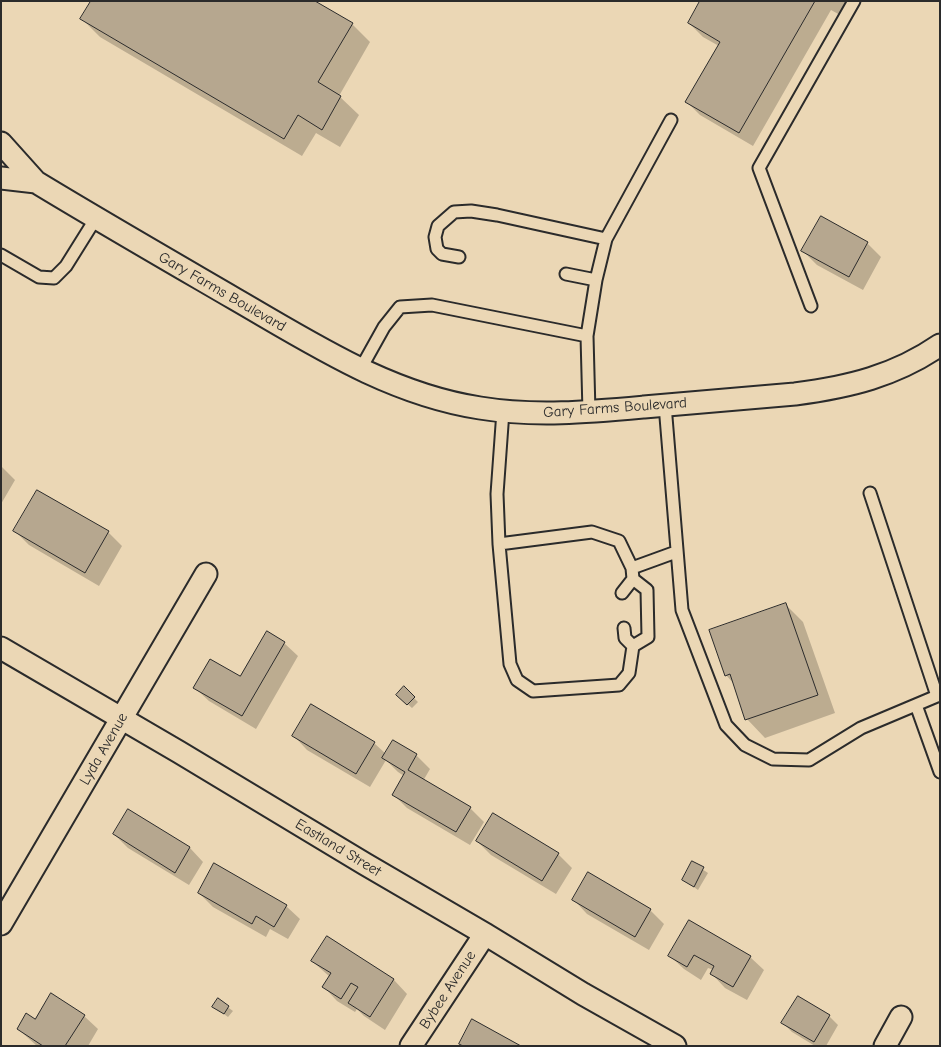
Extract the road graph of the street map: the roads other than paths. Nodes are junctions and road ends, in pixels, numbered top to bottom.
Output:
1 (854, 1) edge
2 (672, 120) dead end
3 (1, 143) edge
4 (1, 178) edge
5 (36, 182) junction
6 (96, 218) junction
7 (606, 239) junction
8 (1, 255) edge
9 (459, 258) dead end
10 (566, 274) dead end
11 (596, 280) junction
12 (811, 306) dead end
13 (587, 336) junction
14 (940, 345) edge
15 (360, 370) junction
16 (665, 405) junction
17 (503, 411) junction
18 (589, 412) junction
19 (870, 493) dead end
20 (499, 544) junction
21 (676, 552) junction
22 (206, 574) dead end
23 (633, 574) junction
24 (622, 593) dead end
25 (624, 628) dead end
26 (633, 646) junction
27 (1, 648) edge
28 (939, 695) edge
29 (916, 705) junction
30 (122, 718) junction
31 (940, 772) edge
32 (1, 924) edge
33 (485, 934) junction
34 (901, 1017) dead end
35 (411, 1046) edge
36 (675, 1046) edge
37 (885, 1046) edge

1 - 12 lane
2 - 7 lane
3 - 5 street, Gary Farms Boulevard
4 - 5 street, Gary Farms Boulevard
5 - 6 street, Gary Farms Boulevard
6 - 8 lane
6 - 15 street, Gary Farms Boulevard
7 - 9 lane
7 - 11 lane
10 - 11 lane
11 - 13 lane
13 - 15 lane
13 - 18 lane
14 - 16 street, Gary Farms Boulevard
15 - 17 street, Gary Farms Boulevard
16 - 18 street, Gary Farms Boulevard
16 - 21 lane
17 - 18 street, Gary Farms Boulevard
17 - 20 lane
19 - 28 lane
20 - 23 lane
20 - 26 lane
21 - 23 lane
21 - 29 lane
22 - 30 street, Lyda Avenue
23 - 24 lane
23 - 26 lane
25 - 26 lane
27 - 30 street, Eastland Street
28 - 29 lane
29 - 31 lane
30 - 32 street, Lyda Avenue
30 - 33 street, Eastland Street
33 - 35 street, Bybee Avenue
33 - 36 street, Eastland Street
34 - 37 street

